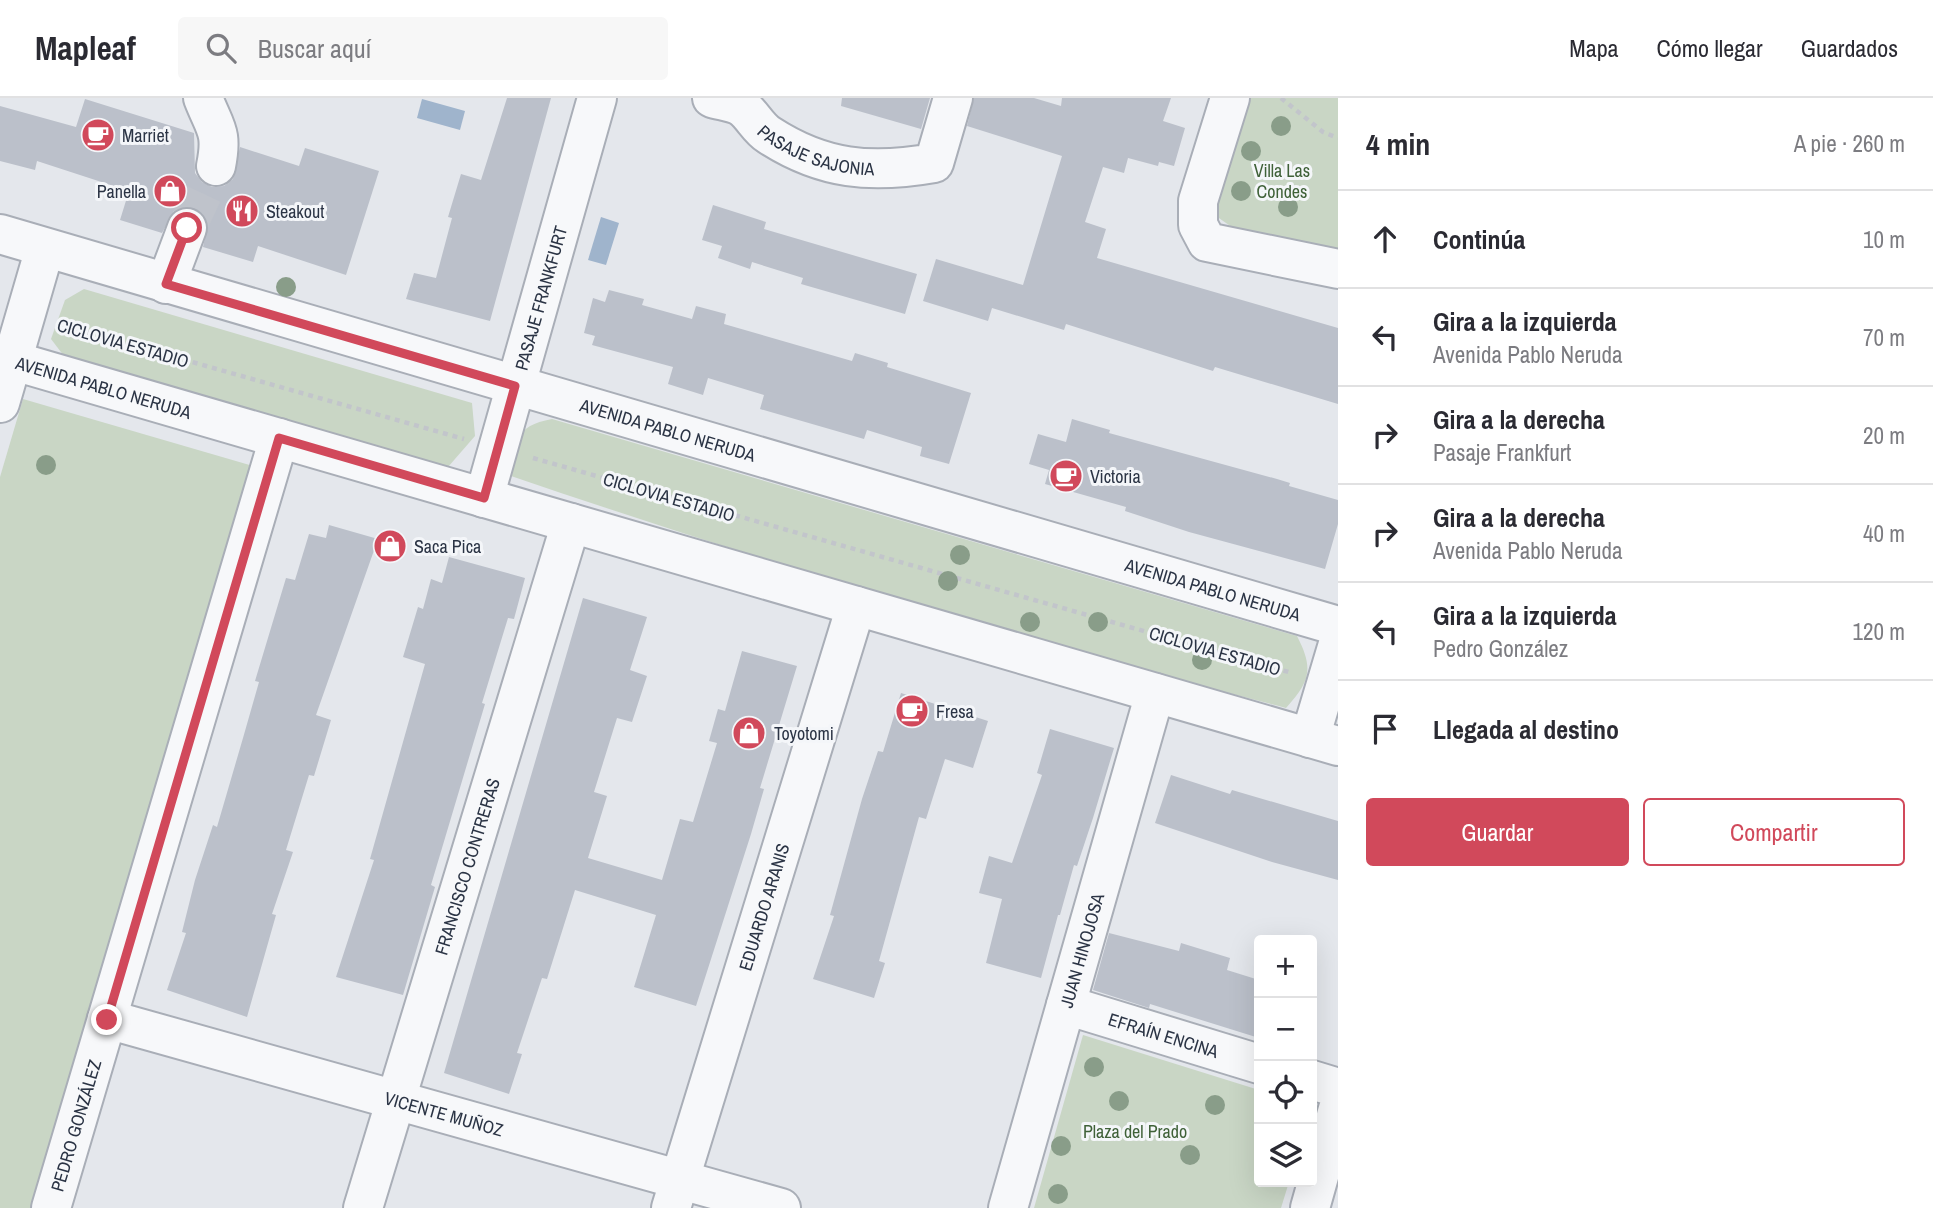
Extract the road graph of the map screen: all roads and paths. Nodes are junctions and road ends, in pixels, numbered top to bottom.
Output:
1 (203, 98) edge
2 (597, 98) edge
3 (953, 98) edge
4 (1230, 98) edge
5 (1281, 98) edge
6 (732, 101) edge
7 (1338, 138) edge
8 (216, 166) tunnel mouth
9 (187, 228) tunnel mouth
10 (0, 234) edge
11 (45, 247) junction
12 (1338, 270) edge
13 (166, 284) junction
14 (26, 315) junction
15 (6, 359) edge
16 (515, 386) junction
17 (0, 403) edge
18 (279, 438) junction
19 (498, 448) junction
20 (484, 498) junction
21 (571, 523) junction
22 (856, 606) junction
23 (1338, 626) edge
24 (1338, 644) edge
25 (1326, 683) junction
26 (1155, 693) junction
27 (1324, 742) edge
28 (1066, 1005) junction
29 (107, 1020) junction
30 (1254, 1062) edge
31 (1317, 1082) edge
32 (1338, 1088) edge
33 (396, 1100) junction
34 (1338, 1109) edge
35 (676, 1194) edge
36 (51, 1208) edge
37 (363, 1208) edge
38 (780, 1208) edge
39 (1008, 1208) edge
40 (1310, 1208) edge

1 - 8 street
2 - 16 street, PASAJE FRANKFURT
3 - 6 street, PASAJE SAJONIA
4 - 12 street
5 - 7 path
9 - 13 street
10 - 11 street, AVENIDA PABLO NERUDA
11 - 13 street, AVENIDA PABLO NERUDA
11 - 14 street
13 - 16 street, AVENIDA PABLO NERUDA
14 - 15 street
14 - 19 path, CICLOVIA ESTADIO
15 - 17 street
15 - 18 street, AVENIDA PABLO NERUDA
16 - 19 street, PASAJE FRANKFURT
16 - 23 street, AVENIDA PABLO NERUDA
18 - 20 street, AVENIDA PABLO NERUDA
18 - 29 street, PEDRO GONZÁLEZ
19 - 20 street, PASAJE FRANKFURT
19 - 25 path, CICLOVIA ESTADIO
20 - 21 street, AVENIDA PABLO NERUDA
21 - 22 street, AVENIDA PABLO NERUDA
21 - 33 street, FRANCISCO CONTRERAS
22 - 26 street, AVENIDA PABLO NERUDA
22 - 35 street, EDUARDO ARANIS
24 - 25 street
25 - 27 street
26 - 27 street, AVENIDA PABLO NERUDA
26 - 28 street, JUAN HINOJOSA
28 - 30 street, EFRAÍN ENCINA
28 - 39 street, JUAN HINOJOSA
29 - 33 street, VICENTE MUÑOZ
29 - 36 street, PEDRO GONZÁLEZ
31 - 32 street
33 - 35 street, VICENTE MUÑOZ
33 - 37 street, FRANCISCO CONTRERAS
34 - 40 street
35 - 38 street, VICENTE MUÑOZ

